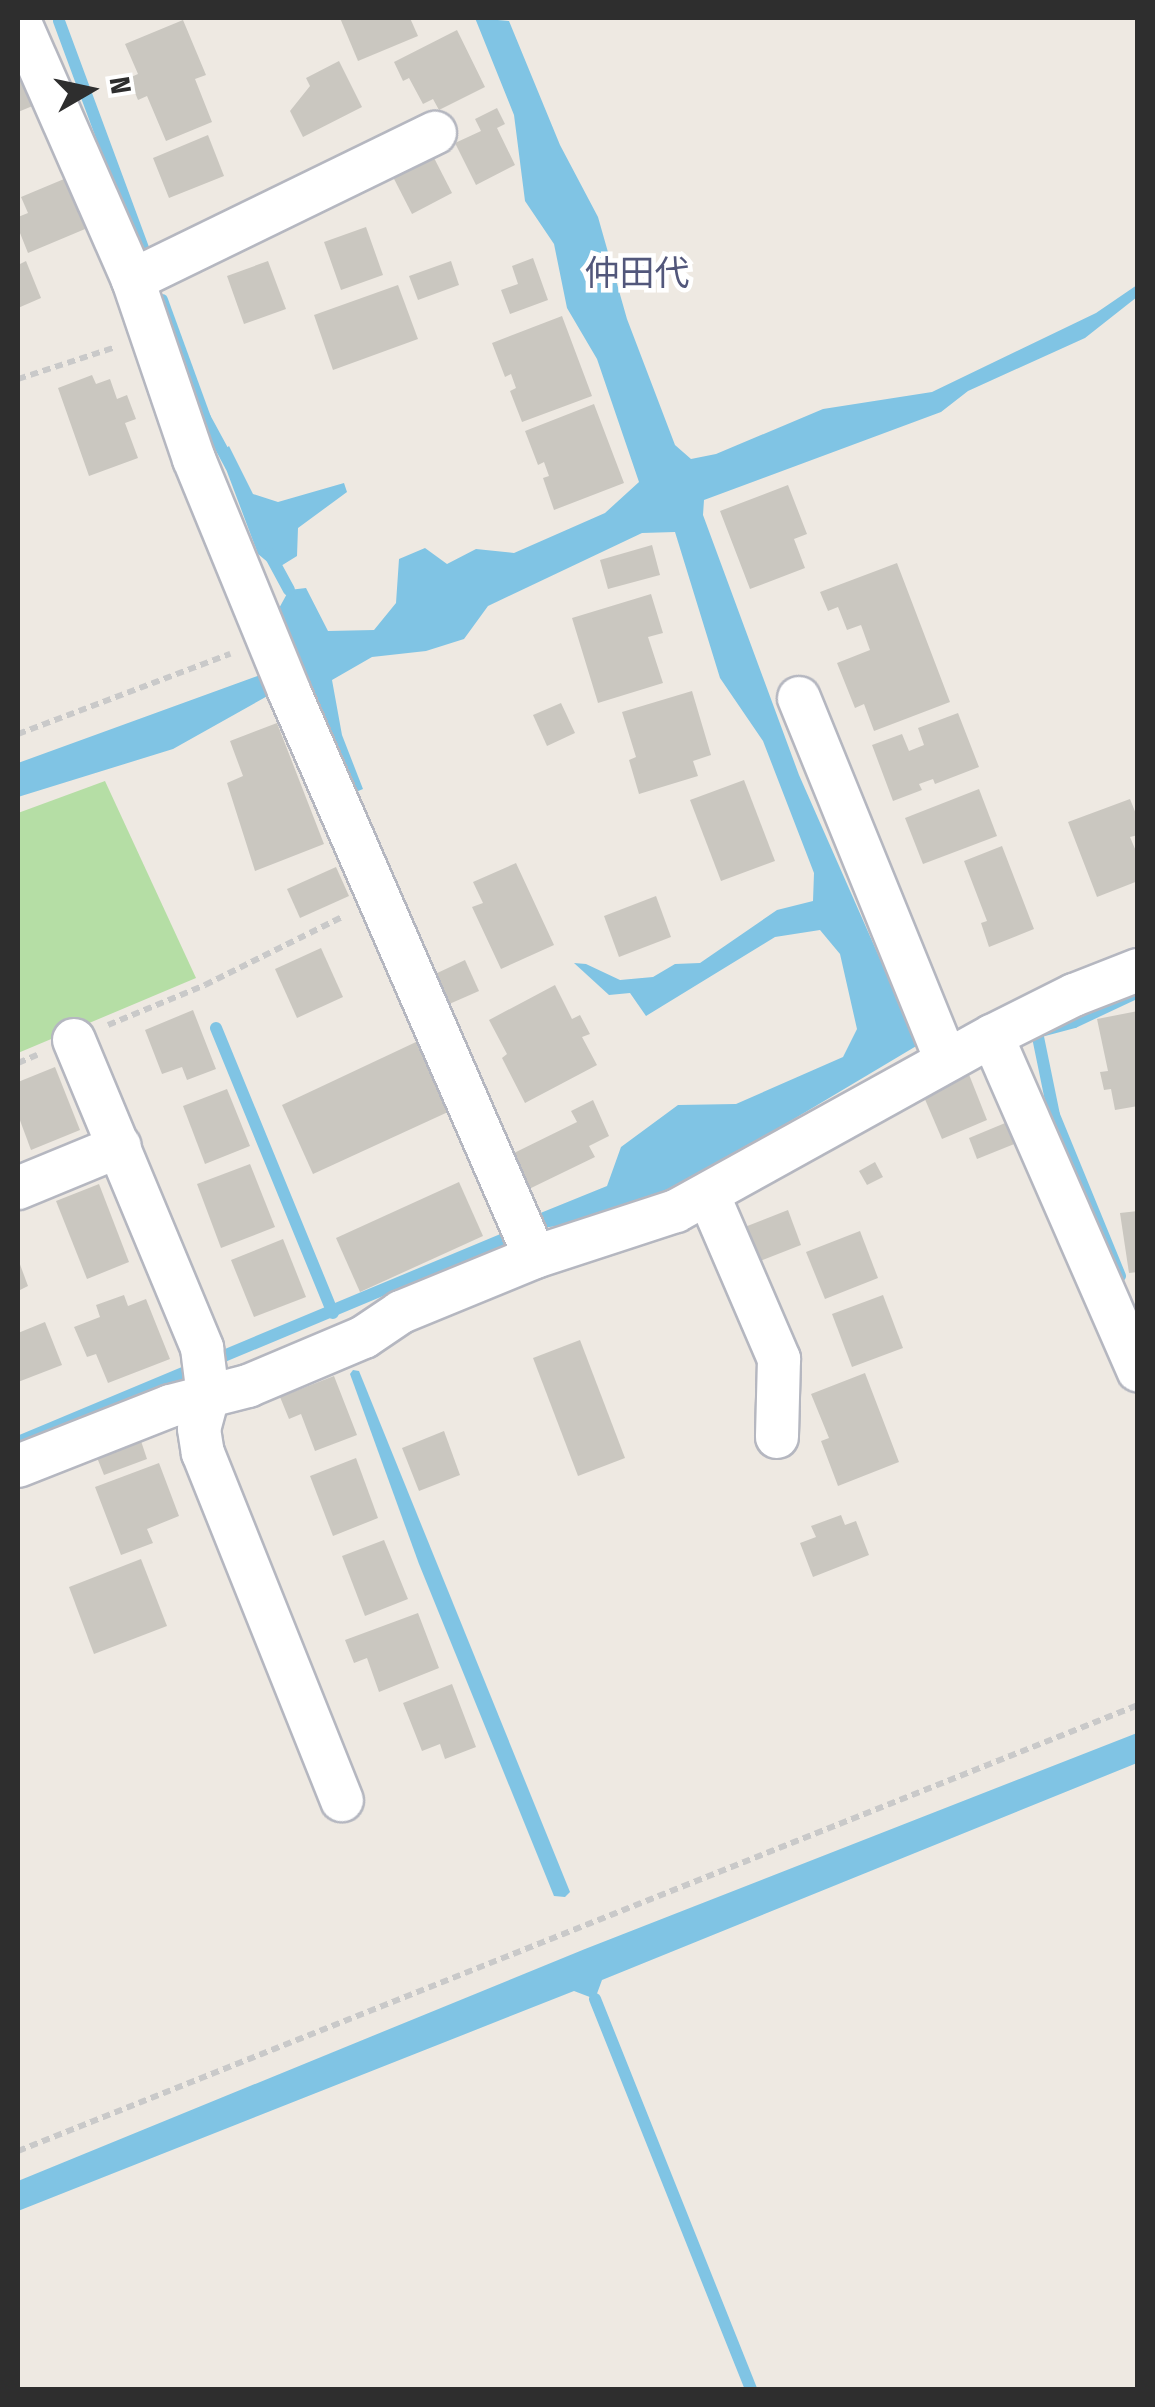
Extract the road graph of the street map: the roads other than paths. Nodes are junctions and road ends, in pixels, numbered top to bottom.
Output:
1 (18, 18) edge
2 (434, 133) dead end
3 (149, 274) junction
4 (799, 698) dead end
5 (1138, 970) edge
6 (992, 1036) junction
7 (74, 1040) road end
8 (946, 1060) junction
9 (120, 1146) junction
10 (18, 1188) edge
11 (708, 1194) junction
12 (535, 1257) junction
13 (1138, 1370) edge
14 (208, 1396) junction
15 (777, 1437) dead end
16 (18, 1466) edge
17 (342, 1800) dead end

1 - 3 street
2 - 3 street
3 - 12 street
4 - 8 street
5 - 6 street
6 - 8 street
6 - 13 street
7 - 9 street
8 - 11 street
9 - 10 street
9 - 14 street
11 - 12 street
11 - 15 street
12 - 14 street
14 - 16 street
14 - 17 street

